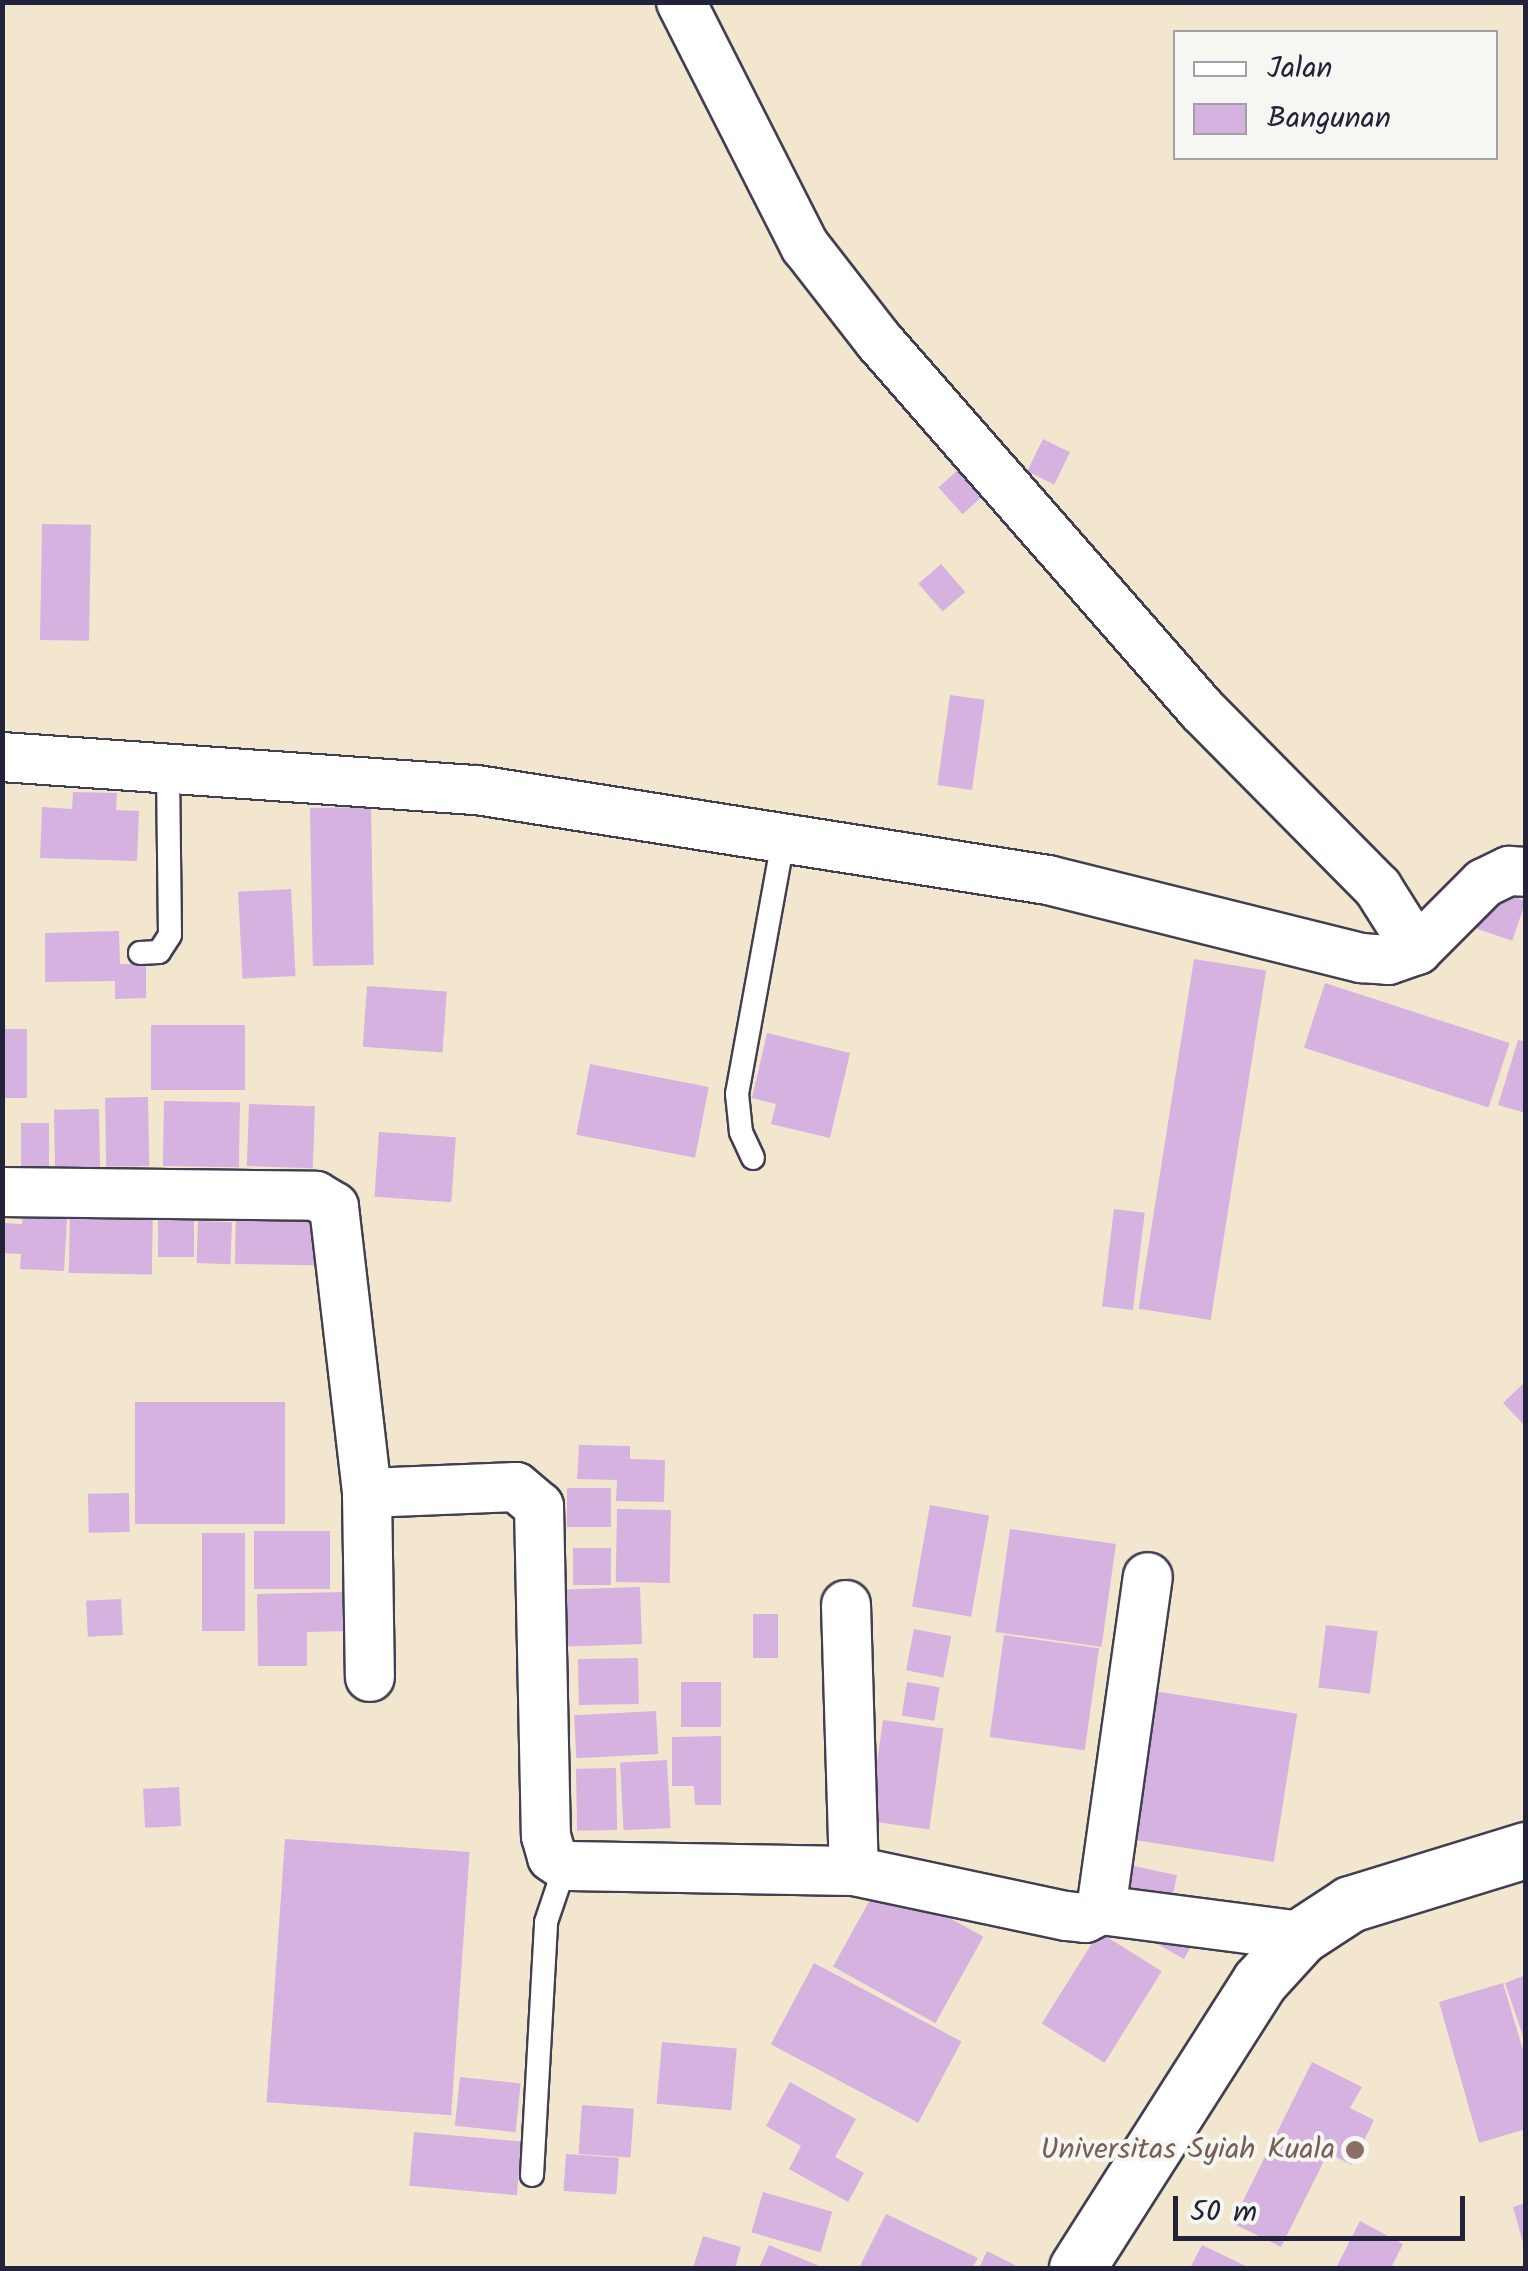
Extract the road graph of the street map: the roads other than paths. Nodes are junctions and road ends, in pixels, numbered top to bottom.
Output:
1 (681, 2) edge
2 (2, 757) edge
3 (168, 768) junction
4 (784, 836) junction
5 (1526, 872) edge
6 (1417, 950) junction
7 (140, 952) dead end
8 (753, 1158) dead end
9 (2, 1192) edge
10 (367, 1493) junction
11 (1148, 1577) dead end
12 (846, 1605) dead end
13 (370, 1676) dead end
14 (1526, 1850) edge
15 (566, 1866) junction
16 (854, 1871) junction
17 (1101, 1910) junction
18 (1301, 1936) junction
19 (532, 2176) dead end
20 (1077, 2268) edge

1 - 6 street
2 - 3 street
3 - 4 street
3 - 7 lane
4 - 6 street
4 - 8 lane
5 - 6 street
9 - 10 street
10 - 13 street
10 - 15 street
11 - 17 street
12 - 16 street
14 - 18 main road
15 - 16 street
15 - 19 lane
16 - 17 street
17 - 18 street
18 - 20 main road

